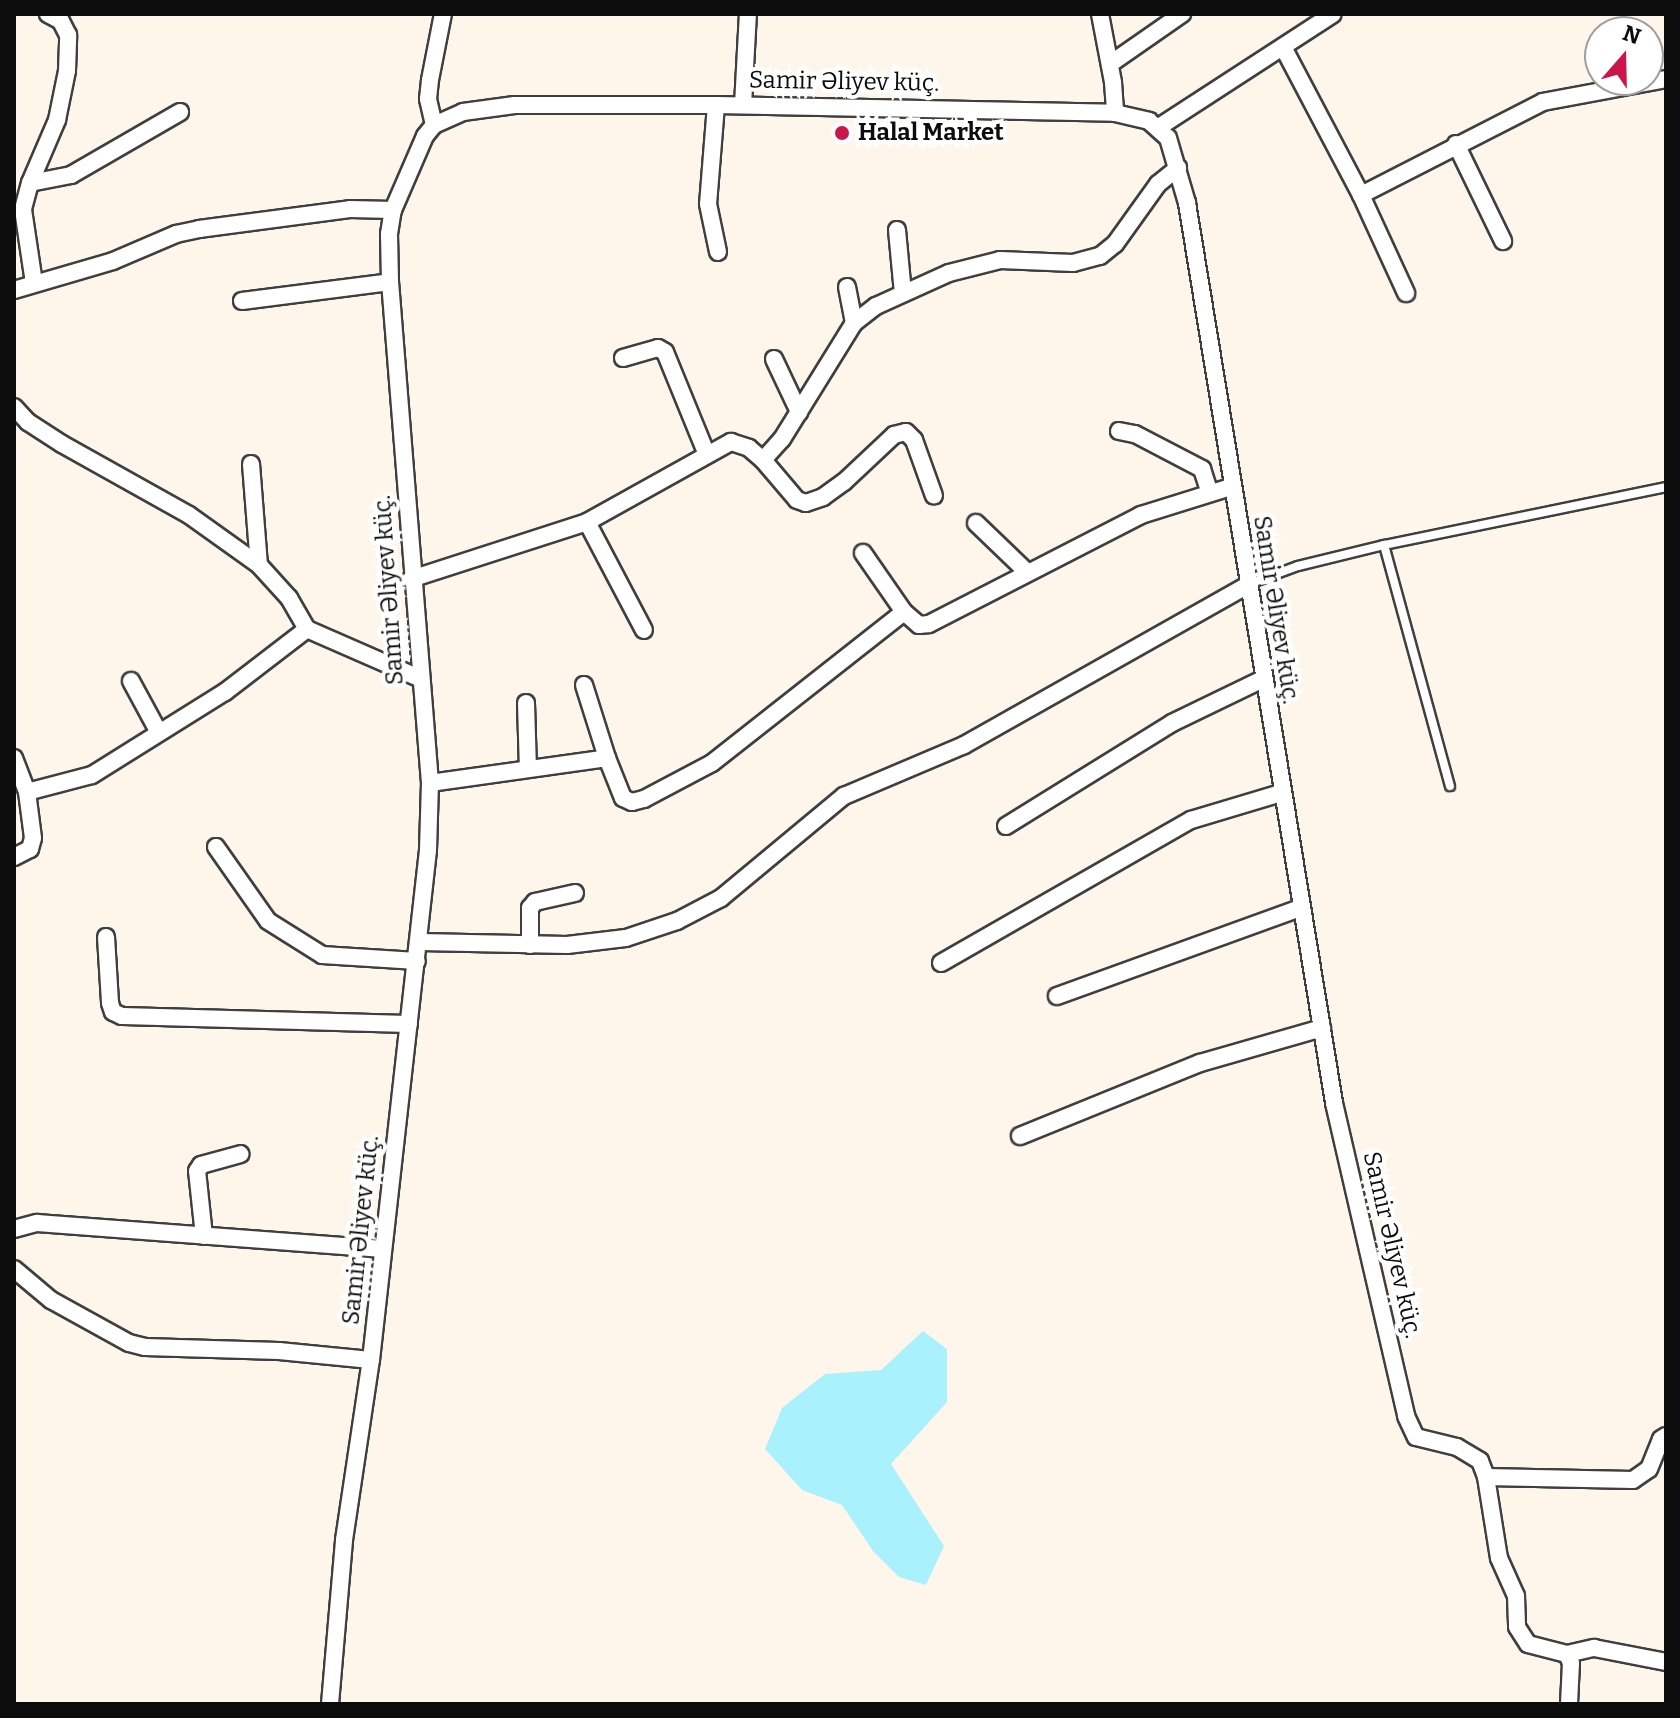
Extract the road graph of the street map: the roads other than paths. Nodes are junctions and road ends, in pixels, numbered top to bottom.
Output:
1 (443, 14) edge
2 (748, 14) edge
3 (1100, 14) edge
4 (1182, 14) edge
5 (1333, 14) edge
6 (59, 16) edge
7 (1283, 47) junction
8 (1110, 64) junction
9 (1666, 79) edge
10 (716, 105) junction
11 (743, 105) junction
12 (180, 112) dead end
13 (1115, 113) junction
14 (434, 125) junction
15 (1159, 127) junction
16 (1456, 144) junction
17 (1178, 168) junction
18 (30, 183) junction
19 (1361, 195) junction
20 (393, 210) junction
21 (897, 230) dead end
22 (1503, 241) dead end
23 (718, 252) dead end
24 (390, 282) junction
25 (34, 283) junction
26 (847, 287) dead end
27 (14, 290) edge
28 (903, 293) junction
29 (1406, 293) dead end
30 (242, 301) dead end
31 (854, 323) junction
32 (623, 358) dead end
33 (774, 359) dead end
34 (14, 407) edge
35 (799, 412) junction
36 (1119, 431) dead end
37 (707, 455) junction
38 (763, 460) junction
39 (251, 464) dead end
40 (1231, 487) junction
41 (1666, 487) edge
42 (1209, 491) junction
43 (934, 496) dead end
44 (587, 522) junction
45 (976, 523) dead end
46 (1384, 545) junction
47 (863, 553) dead end
48 (259, 565) junction
49 (1027, 572) junction
50 (411, 579) junction
51 (1248, 585) junction
52 (904, 612) junction
53 (307, 629) junction
54 (644, 630) dead end
55 (419, 678) junction
56 (1263, 679) junction
57 (131, 681) dead end
58 (584, 685) dead end
59 (526, 703) dead end
60 (158, 731) junction
61 (14, 758) edge
62 (607, 758) junction
63 (528, 769) junction
64 (430, 783) junction
65 (1450, 786) dead end
66 (27, 792) junction
67 (1281, 793) junction
68 (1006, 826) dead end
69 (216, 847) dead end
70 (14, 857) edge
71 (575, 893) dead end
72 (1300, 908) junction
73 (106, 937) dead end
74 (420, 942) junction
75 (530, 945) junction
76 (417, 961) junction
77 (941, 963) dead end
78 (1057, 996) dead end
79 (409, 1024) junction
80 (1322, 1028) junction
81 (1020, 1136) dead end
82 (241, 1154) dead end
83 (14, 1229) edge
84 (204, 1236) junction
85 (383, 1249) junction
86 (14, 1269) edge
87 (371, 1360) junction
88 (1666, 1436) edge
89 (1486, 1477) junction
90 (1567, 1654) junction
91 (1666, 1662) edge
92 (330, 1704) edge
93 (1569, 1704) edge

1 - 14 street
2 - 11 street
3 - 8 street
4 - 8 street
5 - 7 street
6 - 18 street
7 - 15 street
7 - 19 street
8 - 13 street
9 - 16 street
10 - 11 street, Samir Əliyev küç.
10 - 14 street, Samir Əliyev küç.
10 - 23 street
11 - 13 street, Samir Əliyev küç.
12 - 18 street
13 - 15 street, Samir Əliyev küç.
14 - 20 street, Samir Əliyev küç.
15 - 17 street, Samir Əliyev küç.
16 - 19 street
16 - 22 street
17 - 28 street
17 - 40 street, Samir Əliyev küç.
18 - 25 street
19 - 29 street
20 - 24 street, Samir Əliyev küç.
20 - 25 street
21 - 28 street
24 - 30 street
24 - 50 street, Samir Əliyev küç.
25 - 27 street
26 - 31 street
28 - 31 street
31 - 35 street
32 - 37 street
33 - 35 street
34 - 48 street
35 - 38 street
36 - 42 street
37 - 38 street
37 - 44 street
38 - 43 street
39 - 48 street
40 - 42 street
40 - 51 street, Samir Əliyev küç.
41 - 46 lane
42 - 49 street
44 - 50 street
44 - 54 street
45 - 49 street
46 - 51 lane
46 - 65 lane
47 - 52 street
48 - 53 street
49 - 52 street
50 - 55 street, Samir Əliyev küç.
51 - 56 street, Samir Əliyev küç.
51 - 75 street
52 - 62 street
53 - 55 street
53 - 60 street
55 - 64 street, Samir Əliyev küç.
56 - 67 street, Samir Əliyev küç.
56 - 68 street
57 - 60 street
58 - 62 street
59 - 63 street
60 - 66 street
61 - 66 street
62 - 63 street
63 - 64 street
64 - 74 street, Samir Əliyev küç.
66 - 70 street
67 - 72 street, Samir Əliyev küç.
67 - 77 street
69 - 76 street
71 - 75 street
72 - 78 street
72 - 80 street, Samir Əliyev küç.
73 - 79 street
74 - 75 street
74 - 76 street, Samir Əliyev küç.
76 - 79 street, Samir Əliyev küç.
79 - 85 street, Samir Əliyev küç.
80 - 81 street
80 - 89 street, Samir Əliyev küç.
82 - 84 street
83 - 84 street
84 - 85 street
85 - 87 street, Samir Əliyev küç.
86 - 87 street
87 - 92 street, Samir Əliyev küç.
88 - 89 street
89 - 90 street
90 - 91 street
90 - 93 street

